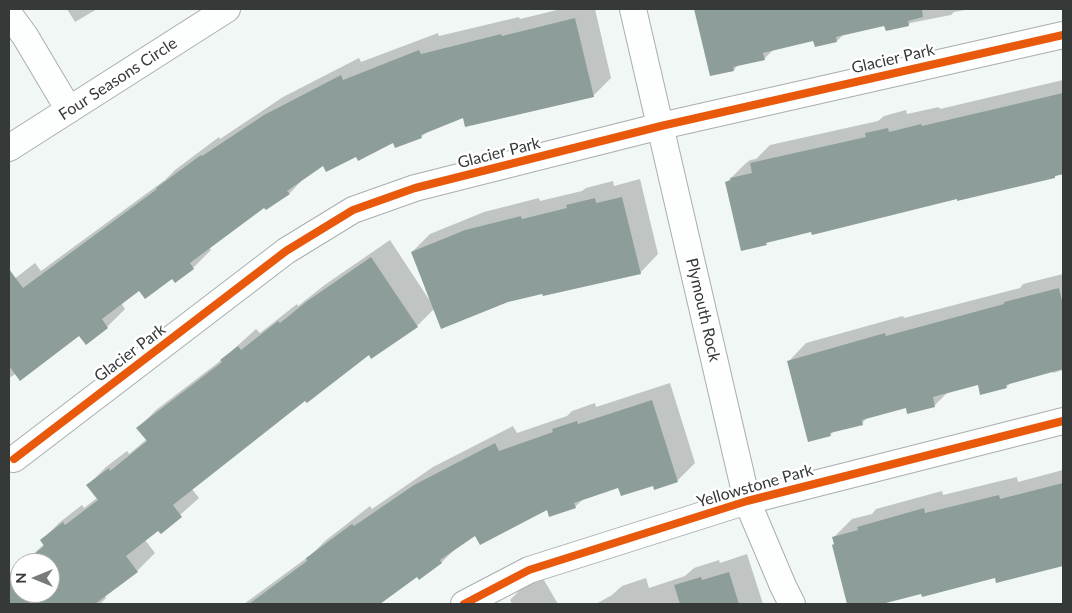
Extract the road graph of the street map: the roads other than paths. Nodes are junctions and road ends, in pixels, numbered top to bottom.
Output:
1 (226, 9) edge
2 (633, 9) edge
3 (9, 14) edge
4 (1063, 35) edge
5 (69, 110) junction
6 (661, 126) junction
7 (9, 148) edge
8 (1063, 421) edge
9 (14, 459) dead end
10 (747, 501) junction
11 (464, 604) edge
12 (792, 604) edge

1 - 5 street, Four Seasons Circle
2 - 6 street, Plymouth Rock
3 - 5 street
4 - 6 street, Glacier Park
5 - 7 street, Four Seasons Circle
6 - 9 street, Glacier Park
6 - 10 street, Plymouth Rock
8 - 10 street, Yellowstone Park
10 - 11 street, Yellowstone Park
10 - 12 street, Plymouth Rock

